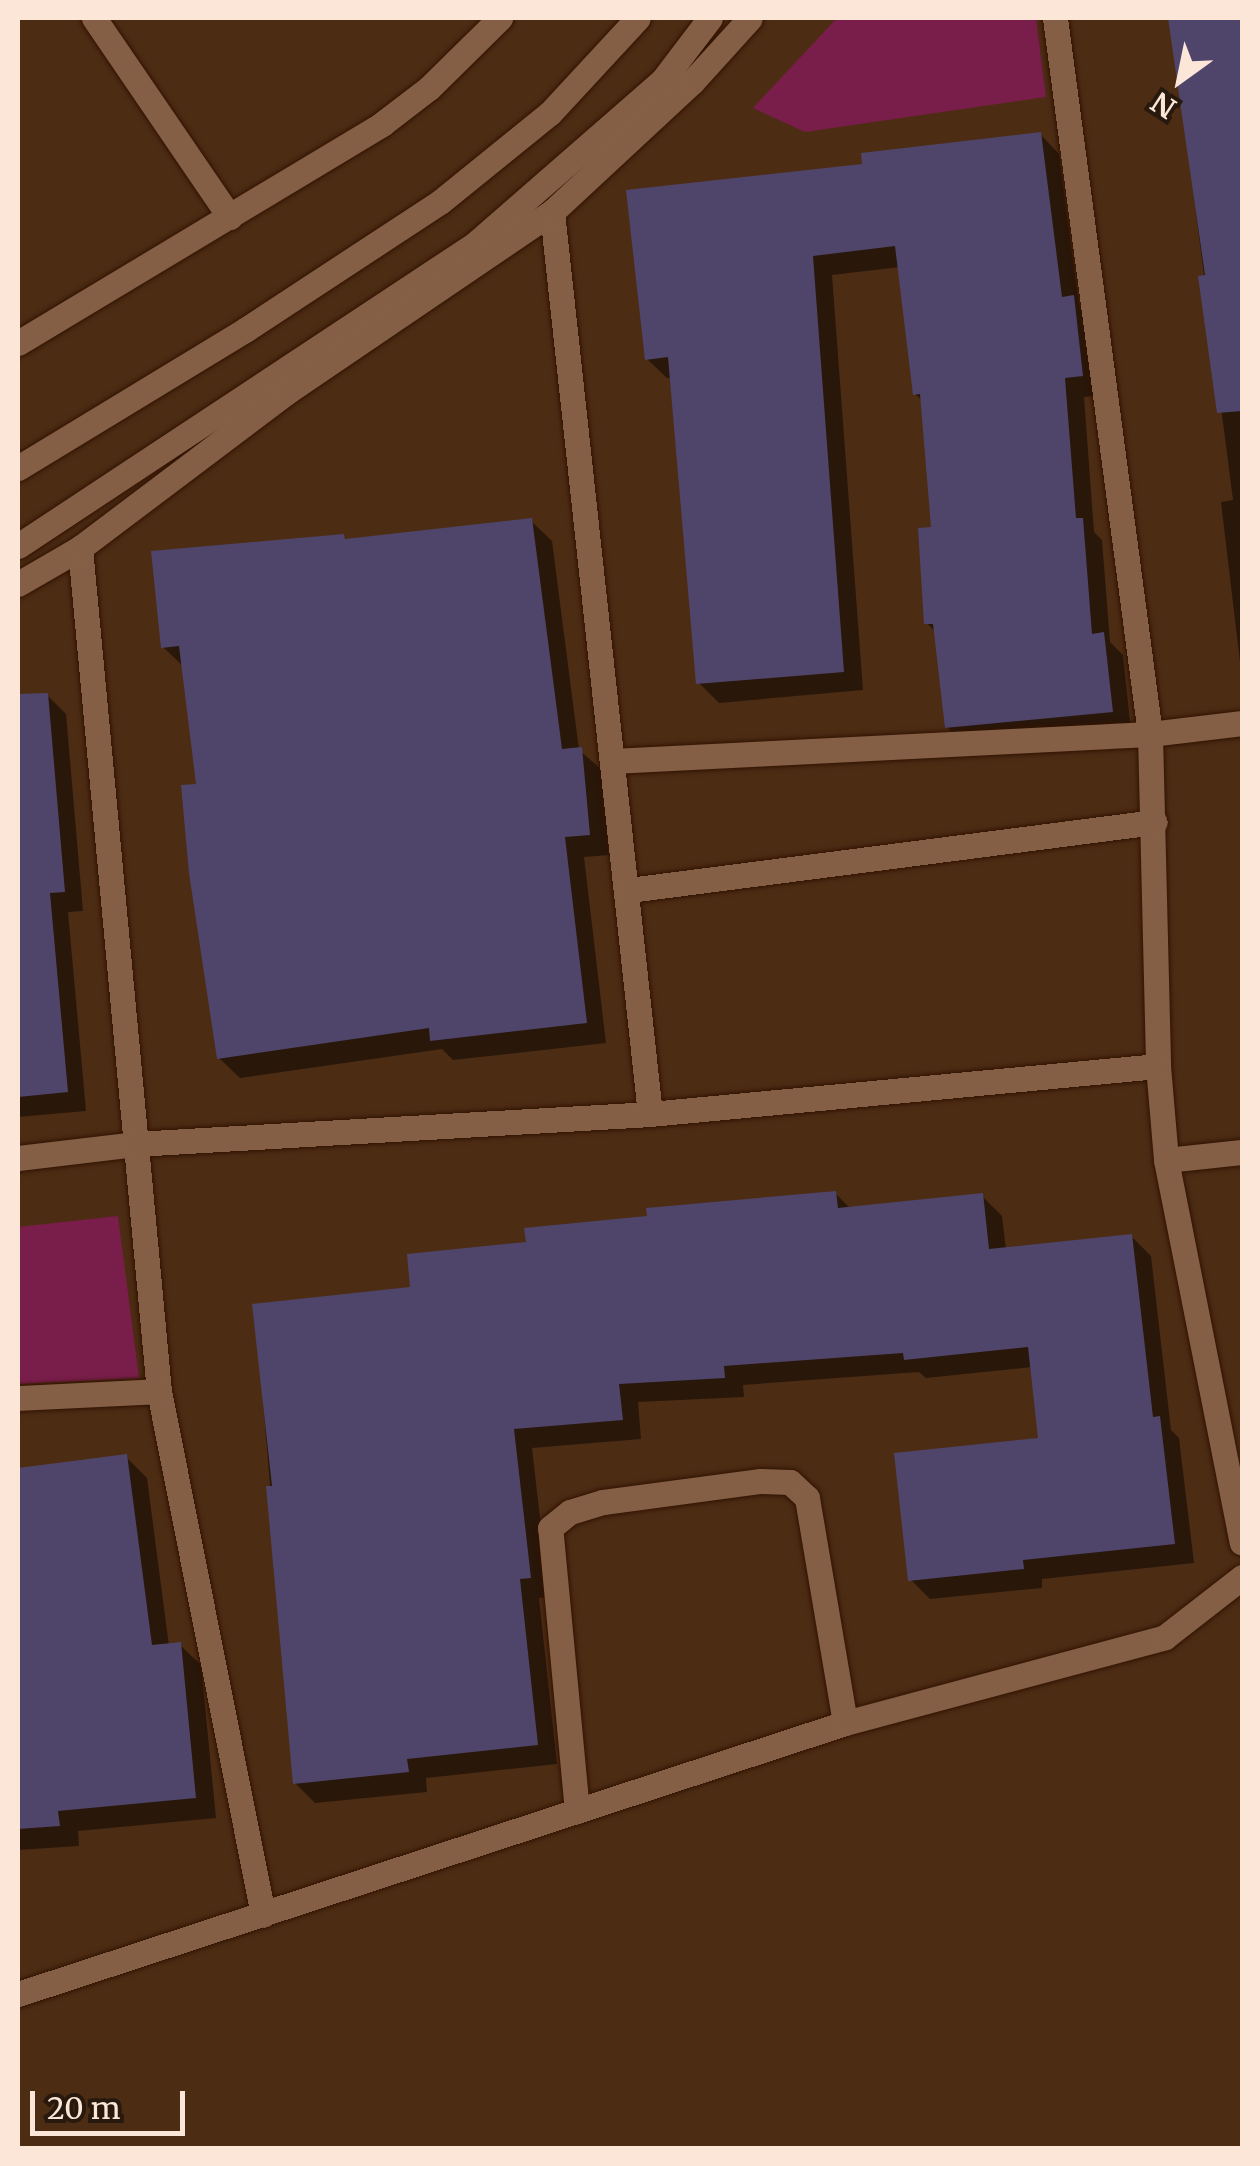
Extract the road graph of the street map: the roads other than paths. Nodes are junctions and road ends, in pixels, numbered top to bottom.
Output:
1 (94, 18) edge
2 (638, 18) edge
3 (710, 18) edge
4 (750, 18) edge
5 (1055, 18) edge
6 (494, 20) edge
7 (552, 212) junction
8 (230, 217) junction
9 (18, 343) edge
10 (18, 468) edge
11 (18, 546) edge
12 (80, 548) junction
13 (18, 584) edge
14 (1242, 724) edge
15 (1150, 734) junction
16 (612, 762) junction
17 (1155, 822) junction
18 (628, 890) junction
19 (1158, 1066) junction
20 (650, 1114) junction
21 (136, 1144) junction
22 (1242, 1152) edge
23 (18, 1158) edge
24 (1166, 1160) junction
25 (159, 1391) junction
26 (18, 1398) edge
27 (1242, 1543) edge
28 (1242, 1577) edge
29 (845, 1723) junction
30 (577, 1811) junction
31 (264, 1915) junction
32 (18, 1994) edge

1 - 8 street
2 - 10 street
3 - 11 street
4 - 7 street
5 - 15 street
6 - 8 street
7 - 12 street
7 - 16 street
8 - 9 street
12 - 13 street
12 - 21 street
14 - 15 street
15 - 16 street
15 - 17 street
16 - 18 street
17 - 18 street
17 - 19 street
18 - 20 street
19 - 20 street
19 - 24 street
20 - 21 street
21 - 23 street
21 - 25 street
22 - 24 street
24 - 27 street
25 - 26 street
25 - 31 street
28 - 29 street
29 - 30 street
29 - 30 street
30 - 31 street
31 - 32 street

